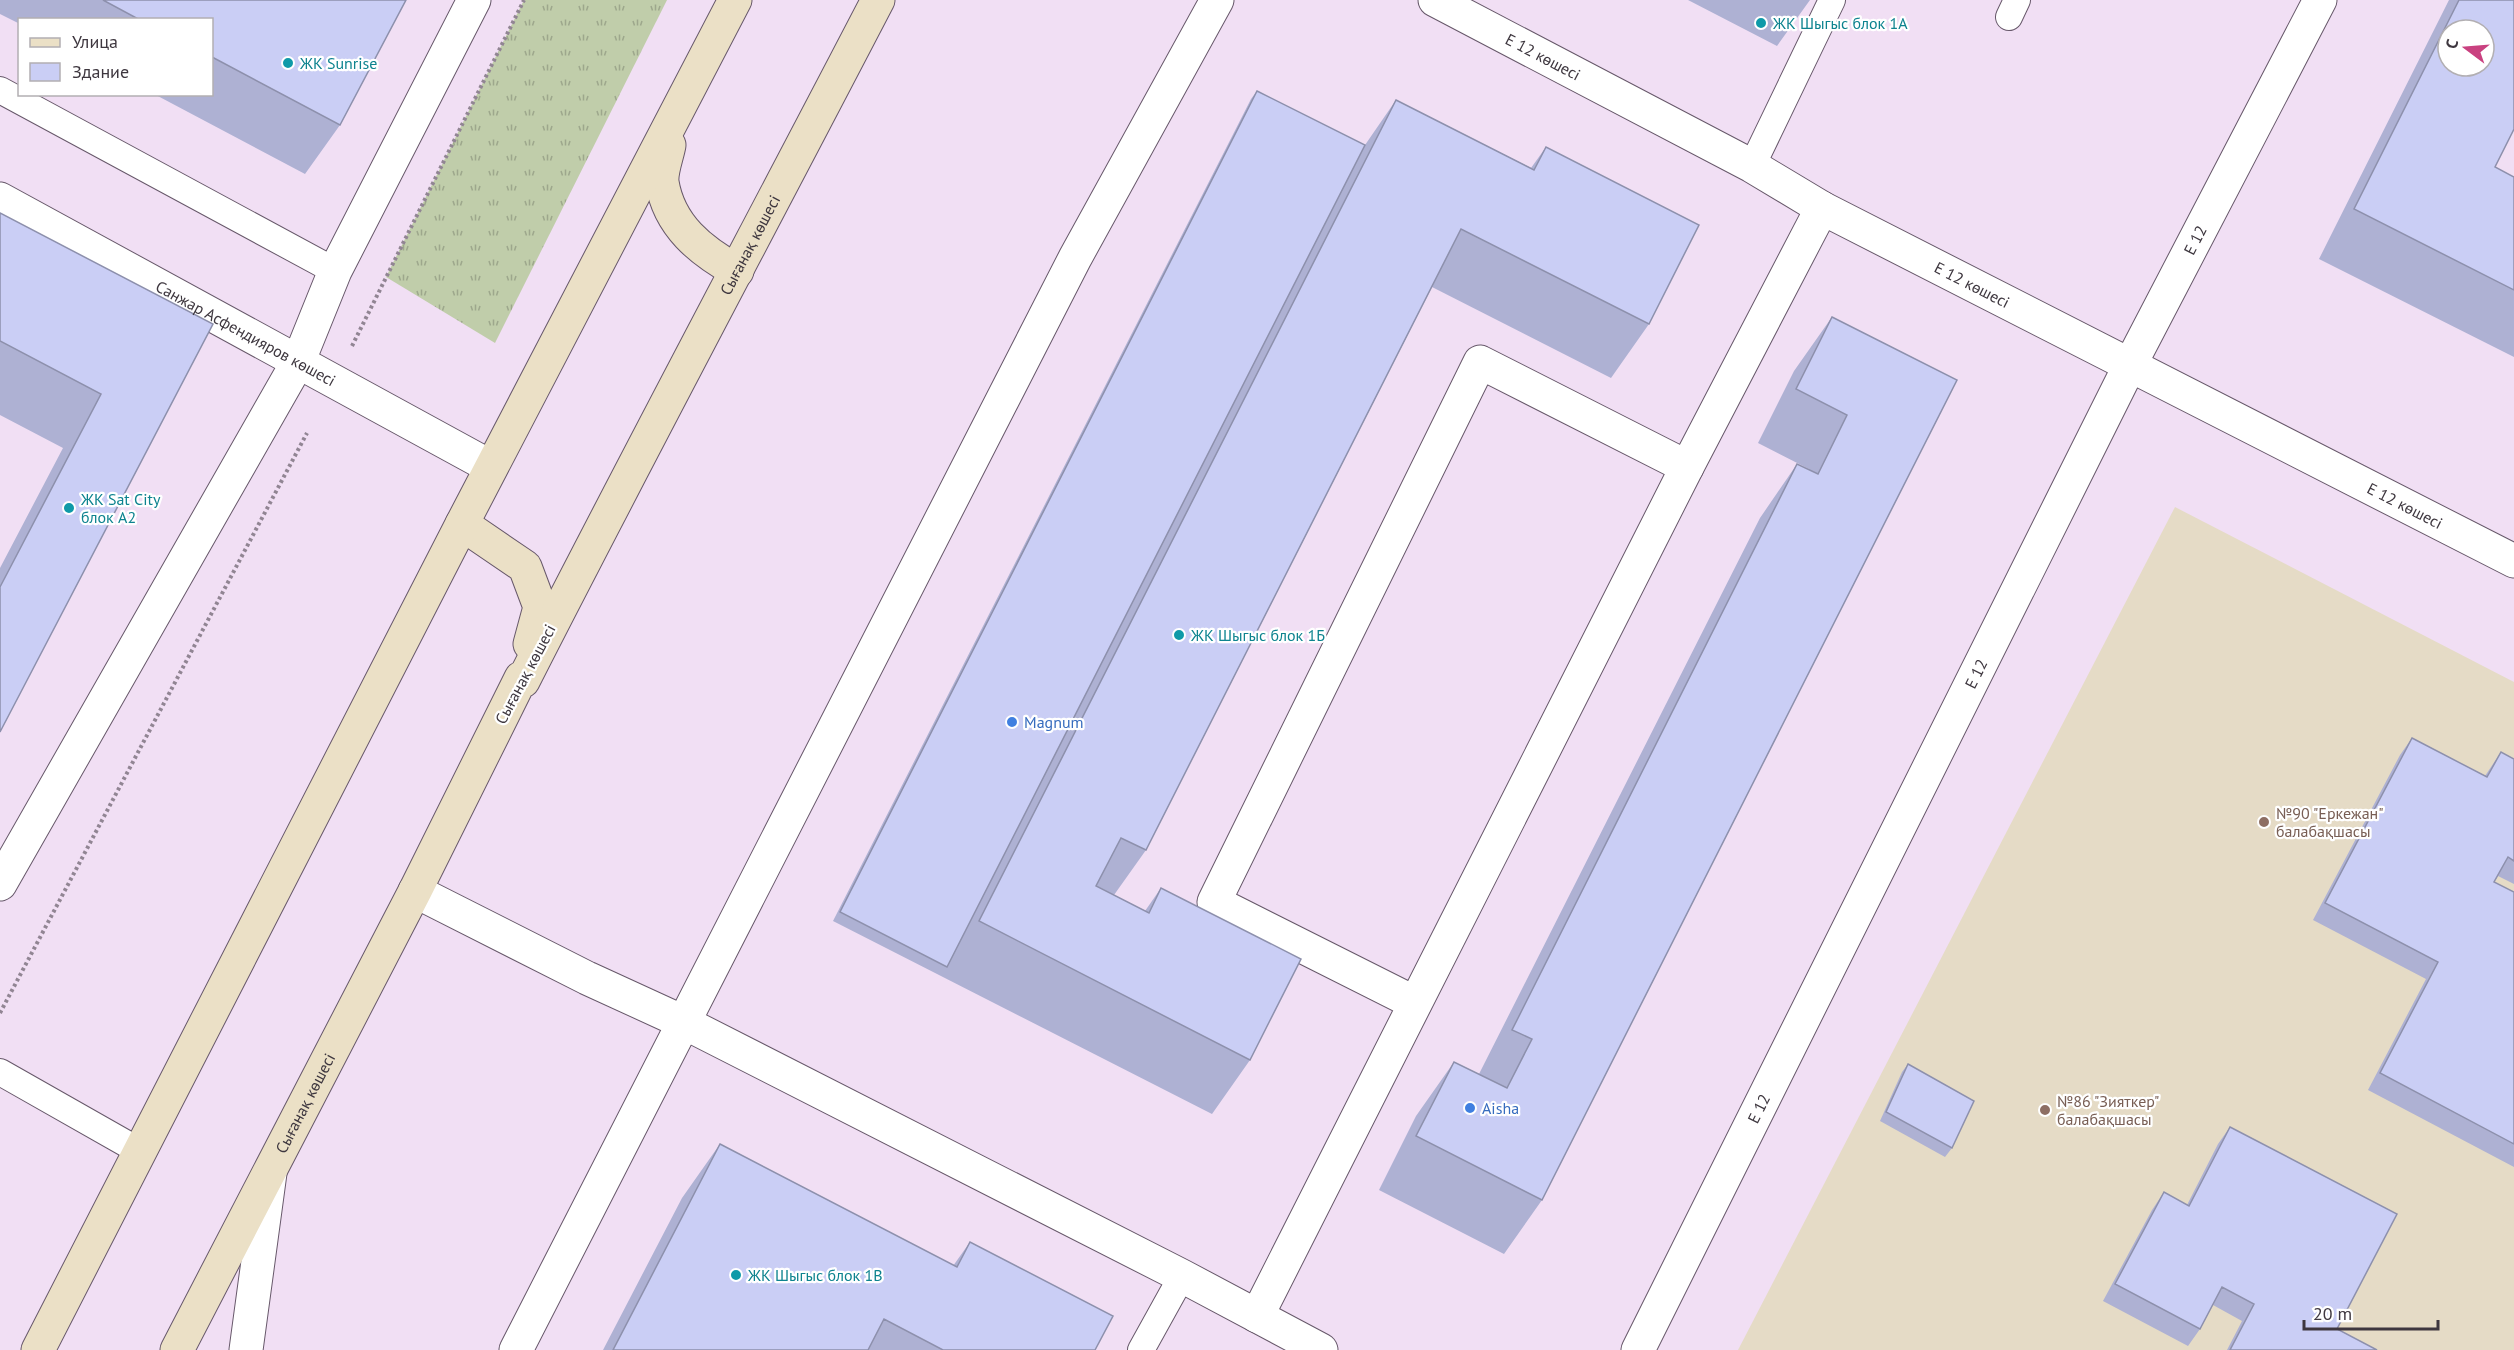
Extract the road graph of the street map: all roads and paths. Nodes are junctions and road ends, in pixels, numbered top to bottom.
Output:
1 (474, 0) edge
2 (524, 0) edge
3 (735, 0) edge
4 (878, 0) edge
5 (1217, 0) edge
6 (1435, 0) edge
7 (1832, 0) edge
8 (2320, 0) edge
9 (0, 90) edge
10 (674, 120) junction
11 (1752, 166) junction
12 (0, 199) edge
13 (1822, 208) junction
14 (335, 271) junction
15 (737, 271) junction
16 (299, 360) junction
17 (2131, 363) junction
18 (334, 381) junction
19 (491, 466) junction
20 (1687, 467) junction
21 (462, 524) junction
22 (2514, 561) edge
23 (521, 678) junction
24 (0, 884) edge
25 (416, 891) junction
26 (1415, 1003) junction
27 (0, 1013) edge
28 (683, 1022) junction
29 (0, 1072) edge
30 (141, 1152) junction
31 (271, 1169) junction
32 (1182, 1276) junction
33 (1257, 1316) junction
34 (38, 1350) edge
35 (177, 1350) edge
36 (246, 1350) edge
37 (516, 1350) edge
38 (1141, 1350) edge
39 (1321, 1350) edge
40 (1638, 1350) edge

1 - 14 street
2 - 18 path
3 - 10 main road
4 - 15 main road, Сығанақ көшесі
5 - 28 street
6 - 11 street, Е 12 көшесі
7 - 11 lane
8 - 17 street, E 12
9 - 14 lane
10 - 15 main road
10 - 19 main road
11 - 13 street, Е 12 көшесі
12 - 16 street, Санжар Асфендияров көшесі
13 - 17 street, Е 12 көшесі
13 - 20 street
14 - 16 street
15 - 23 main road, Сығанақ көшесі
16 - 18 street, Санжар Асфендияров көшесі
16 - 24 street
17 - 22 street, Е 12 көшесі
17 - 40 street, E 12
18 - 19 street, Санжар Асфендияров көшесі
18 - 27 path
19 - 21 main road
20 - 26 street
20 - 26 street
21 - 23 main road
21 - 30 main road
23 - 25 main road, Сығанақ көшесі
25 - 28 street
25 - 31 main road, Сығанақ көшесі
26 - 33 street
28 - 32 street
28 - 37 street
29 - 30 lane
30 - 34 main road
31 - 35 main road, Сығанақ көшесі
31 - 36 street
32 - 33 street
32 - 38 lane
33 - 39 street

